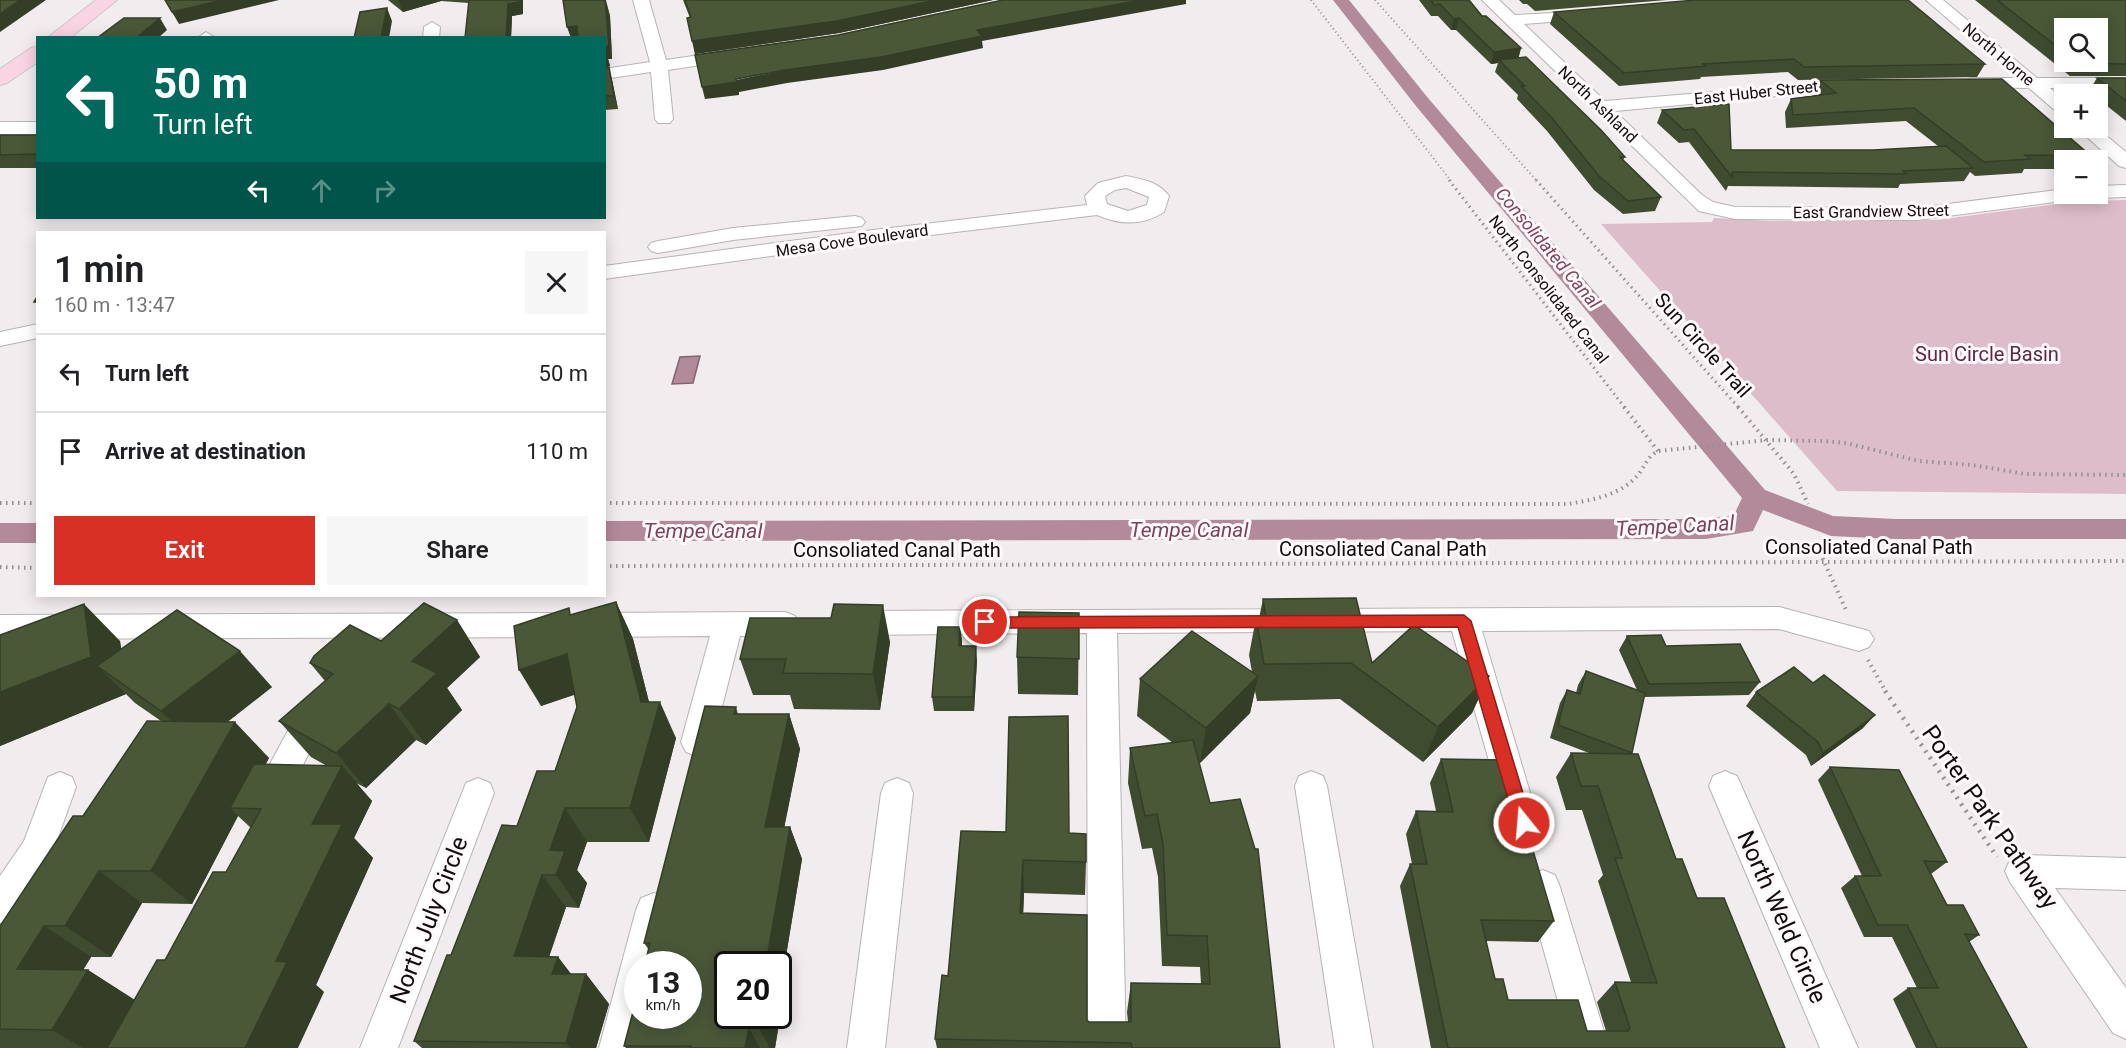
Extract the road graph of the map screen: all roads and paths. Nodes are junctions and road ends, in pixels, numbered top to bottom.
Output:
1 (108, 0) edge
2 (641, 0) edge
3 (1311, 0) edge
4 (1375, 0) edge
5 (1490, 0) edge
6 (1934, 0) edge
7 (1605, 12) edge
8 (1512, 20) junction
9 (60, 36) edge
10 (36, 53) edge
11 (749, 53) edge
12 (659, 66) junction
13 (606, 74) edge
14 (0, 79) edge
15 (1953, 83) edge
16 (2126, 83) edge
17 (1872, 84) edge
18 (2034, 84) junction
19 (2054, 101) edge
20 (1601, 107) junction
21 (664, 119) dead end
22 (0, 128) edge
23 (36, 128) edge
24 (2098, 138) edge
25 (2126, 162) edge
26 (2126, 191) edge
27 (2108, 192) edge
28 (2054, 196) edge
29 (1706, 207) joint
30 (606, 258) edge
31 (606, 273) edge
32 (36, 331) edge
33 (0, 339) edge
34 (36, 340) edge
35 (1768, 440) junction
36 (1658, 451) junction
37 (2126, 475) edge
38 (0, 503) edge
39 (36, 503) edge
40 (606, 503) edge
41 (1808, 504) dead end
42 (1815, 542) dead end
43 (2126, 561) edge
44 (1824, 562) junction
45 (606, 566) edge
46 (0, 567) edge
47 (36, 568) edge
48 (1464, 621) junction
49 (1102, 622) junction
50 (728, 624) junction
51 (0, 627) edge
52 (359, 627) junction
53 (1858, 639) junction
54 (690, 771) edge
55 (1311, 786) dead end
56 (1725, 786) dead end
57 (60, 787) dead end
58 (478, 793) dead end
59 (897, 793) dead end
60 (1524, 823) edge
61 (253, 827) edge
62 (1534, 857) edge
63 (2004, 867) dead end
64 (2126, 874) edge
65 (660, 885) edge
66 (0, 906) edge
67 (643, 951) edge
68 (2126, 1020) edge
69 (624, 1026) edge
70 (379, 1048) edge
71 (618, 1048) edge
72 (866, 1048) edge
73 (1107, 1048) edge
74 (1354, 1048) edge
75 (1590, 1048) edge
76 (1839, 1048) edge

1 - 9 main road
2 - 12 street
3 - 36 path, North Consolidated Canal
4 - 35 path, Sun Circle Trail
5 - 8 street, North Ashland
6 - 18 street, North Horne
7 - 8 street
8 - 20 street, North Ashland
10 - 14 main road
11 - 12 street
12 - 13 street
12 - 21 street
15 - 18 street
16 - 18 street
17 - 20 street, East Huber Street
18 - 19 street, North Horne
20 - 29 street, North Ashland
22 - 23 street
24 - 25 street
26 - 27 street
28 - 29 street, East Grandview Street
30 - 31 street, Mesa Cove Boulevard
32 - 33 street
33 - 34 street
35 - 36 path
35 - 37 path
35 - 41 path
36 - 40 path
38 - 39 path
42 - 44 path, Porter Park Pathway
43 - 44 path, Consoliated Canal Path
44 - 45 path, Consoliated Canal Path
44 - 53 path, Porter Park Pathway
46 - 47 path
48 - 49 street
48 - 53 street
48 - 60 street
49 - 50 street
49 - 73 street
50 - 52 street
50 - 54 street
51 - 52 street
52 - 61 street
53 - 63 path, Porter Park Pathway
55 - 74 street
56 - 76 street, North Weld Circle
57 - 66 street
58 - 70 street, North July Circle
59 - 72 street
62 - 75 street
64 - 68 street
65 - 67 street
69 - 71 street

